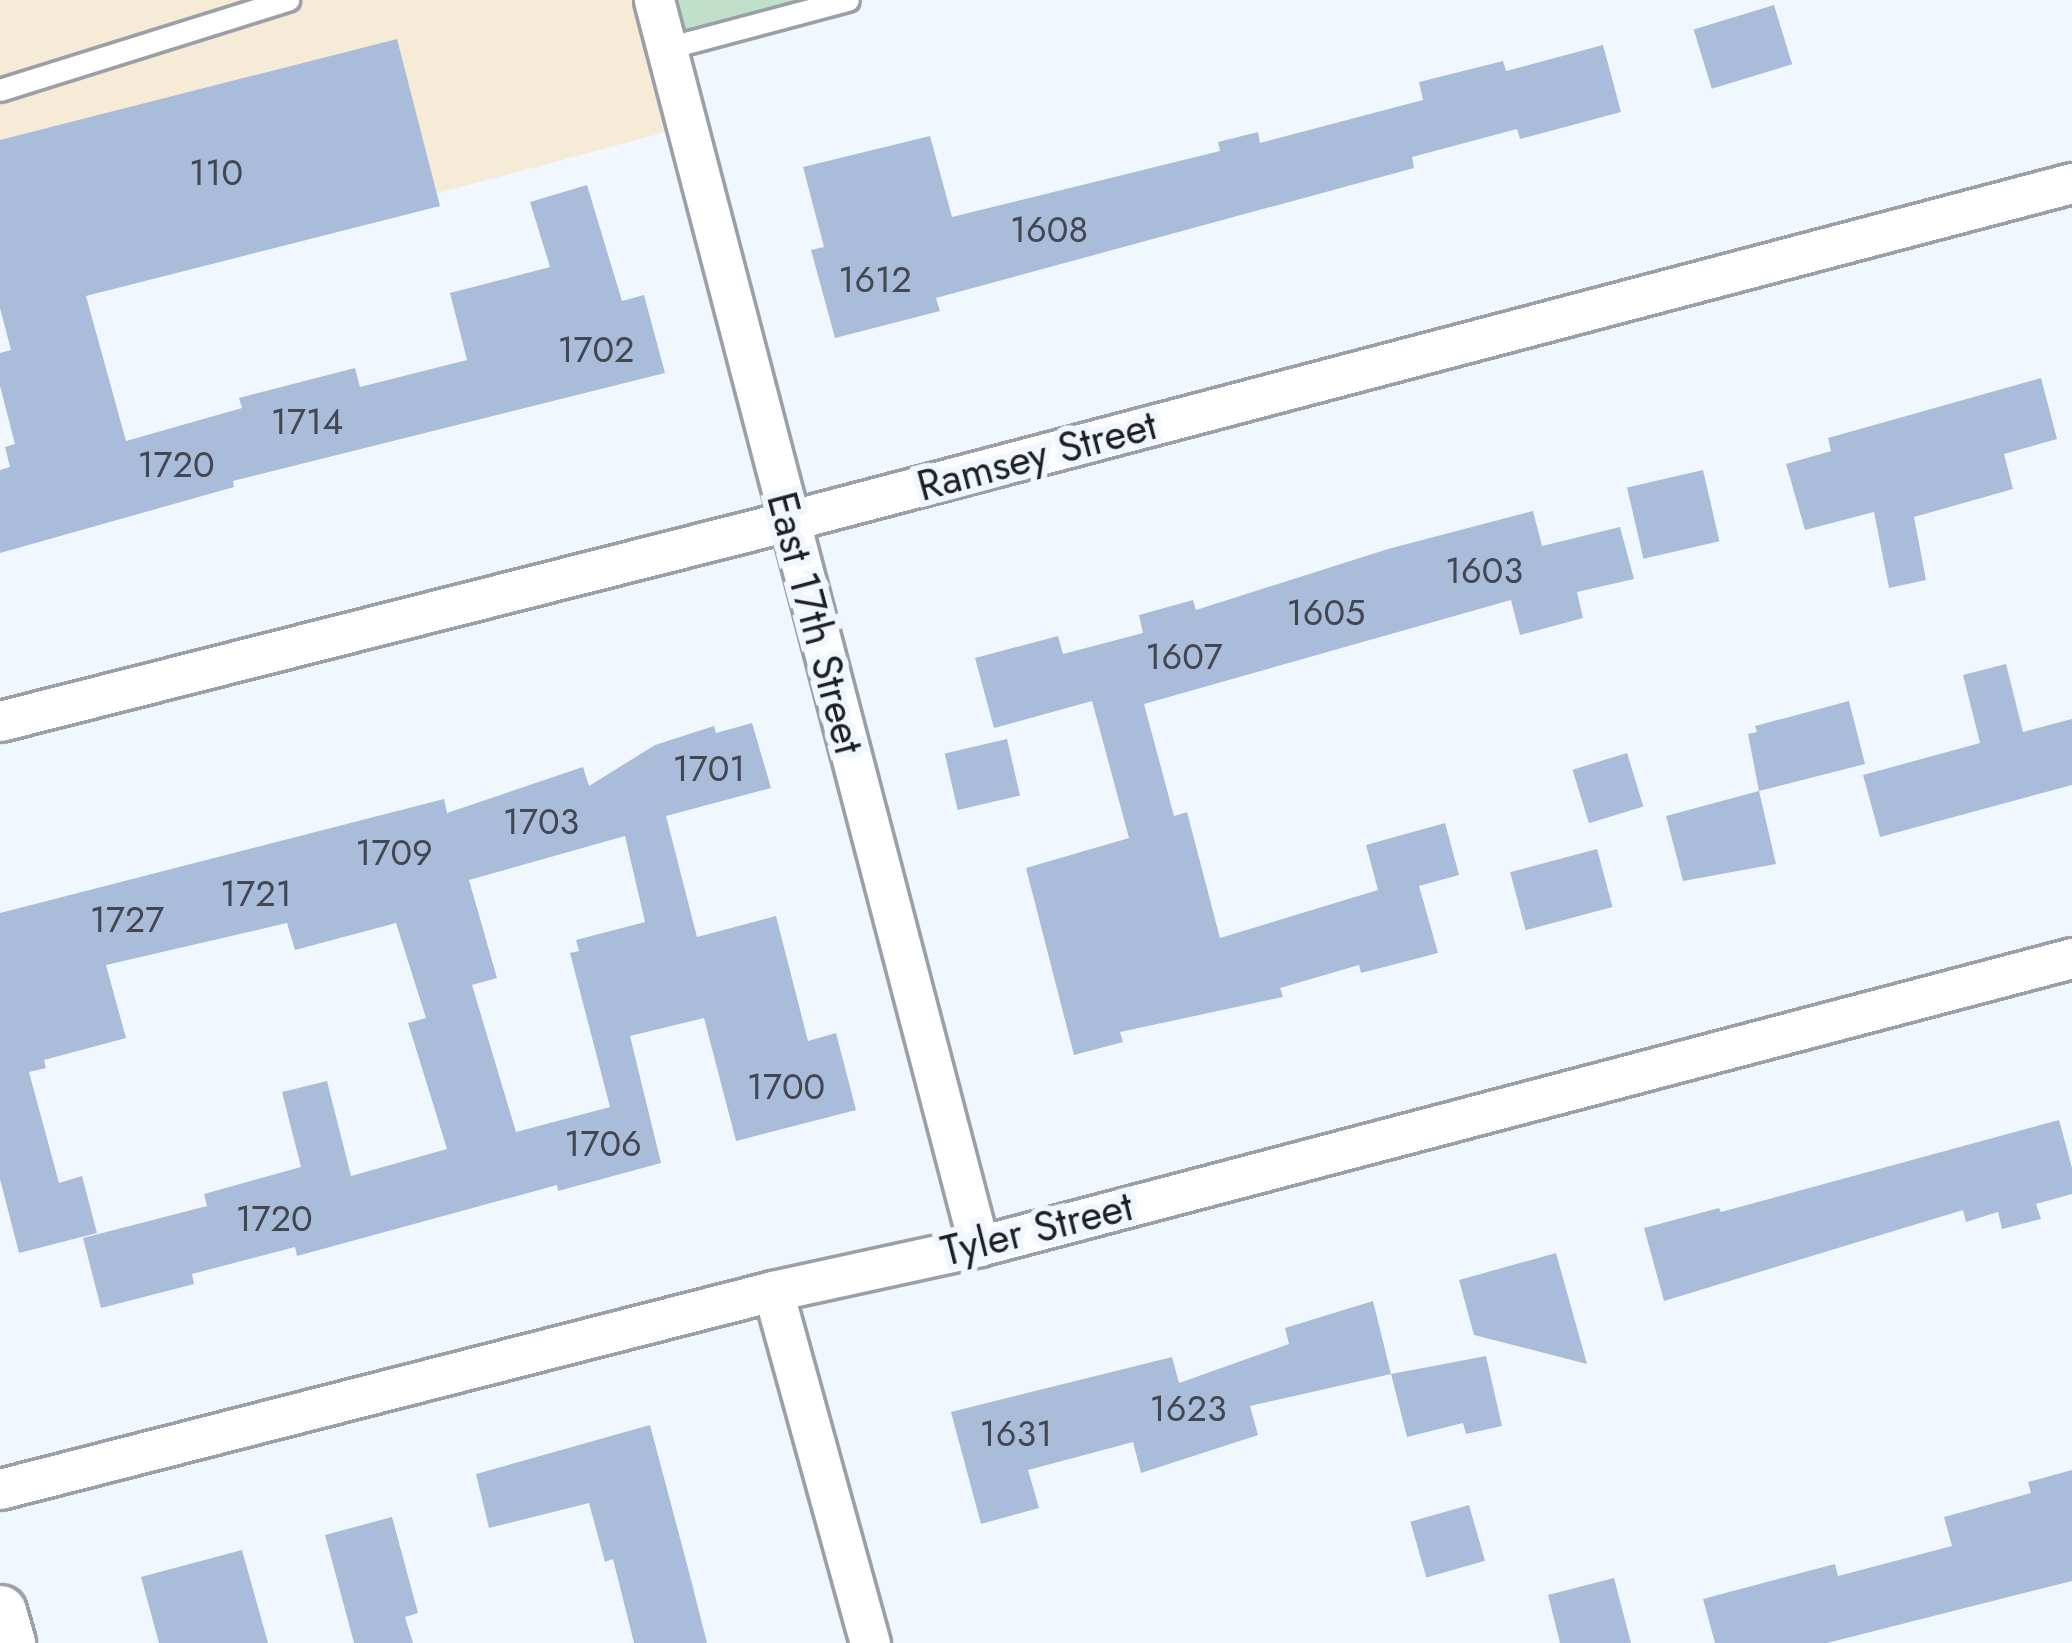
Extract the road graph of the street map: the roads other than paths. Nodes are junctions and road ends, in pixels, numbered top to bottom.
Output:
1 (288, 0) edge
2 (654, 0) edge
3 (848, 0) edge
4 (667, 48) junction
5 (0, 90) edge
6 (2072, 184) edge
7 (788, 521) junction
8 (0, 721) edge
9 (2072, 958) edge
10 (980, 1246) junction
11 (773, 1291) junction
12 (0, 1489) edge
13 (0, 1611) edge
14 (9, 1643) edge
15 (870, 1643) edge

1 - 5 lane
2 - 4 street, East 17th Street
3 - 4 lane
4 - 7 street, East 17th Street
6 - 7 street, Ramsey Street
7 - 8 street, Ramsey Street
7 - 10 street, East 17th Street
9 - 10 street, Tyler Street
10 - 11 street, Tyler Street
11 - 12 street, Tyler Street
11 - 15 street
13 - 14 street

